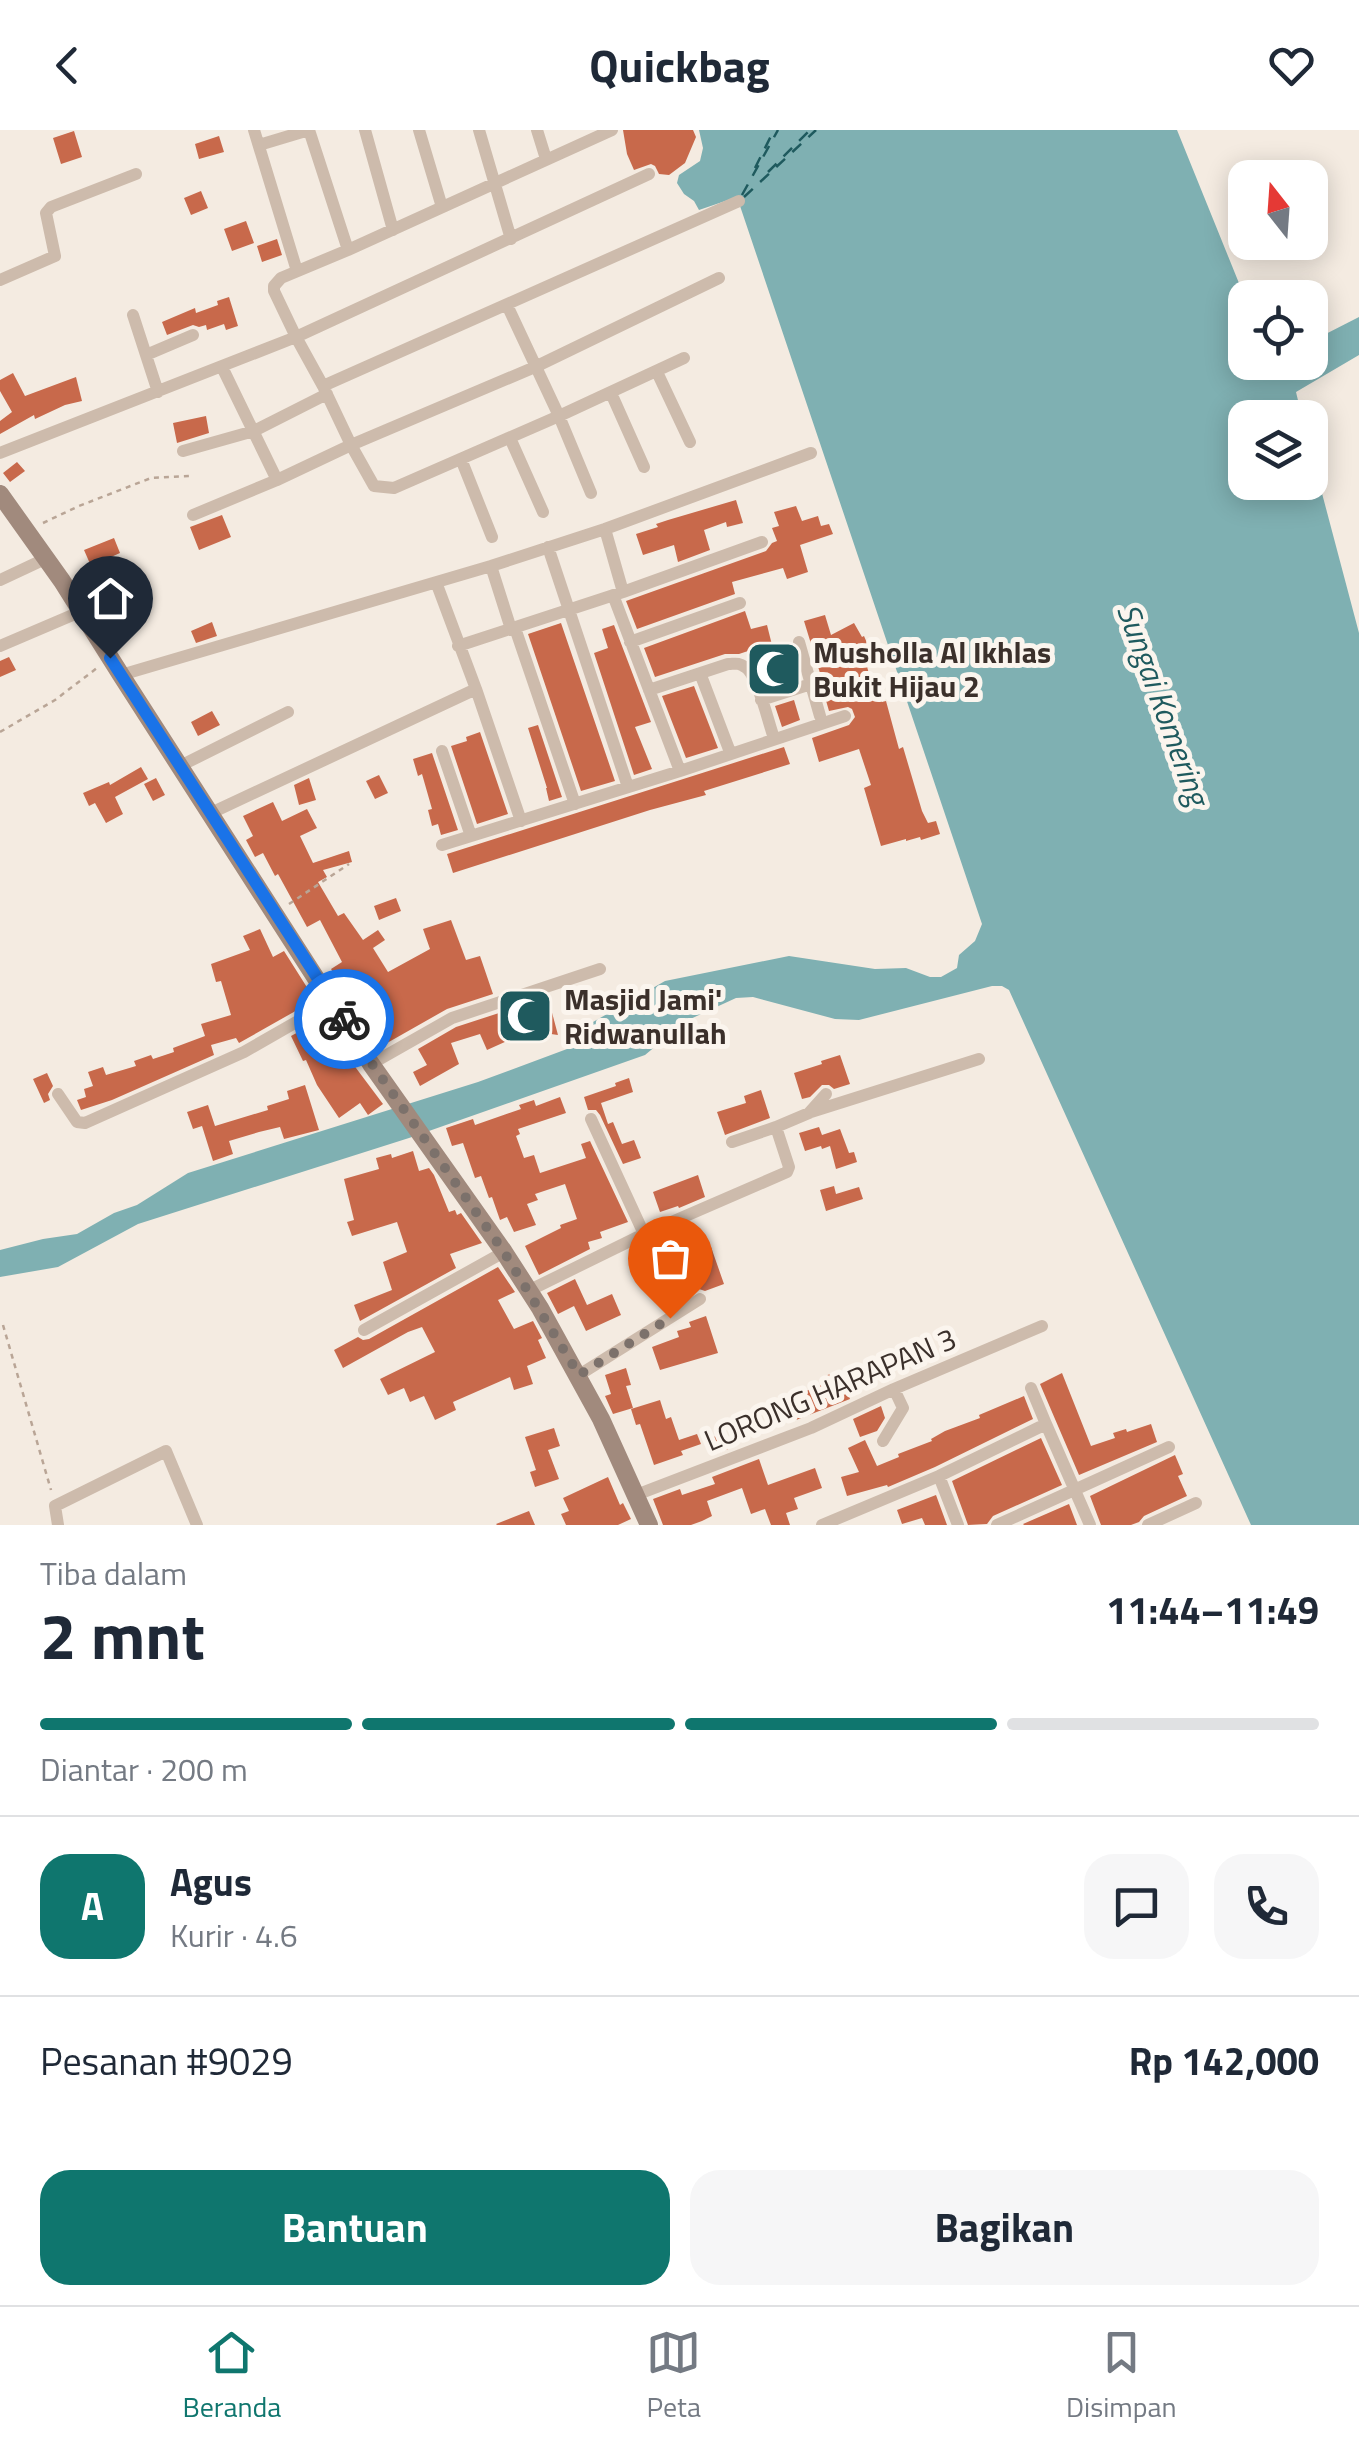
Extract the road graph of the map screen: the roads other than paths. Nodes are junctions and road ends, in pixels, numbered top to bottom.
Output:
1 (254, 130) edge
2 (309, 130) edge
3 (365, 130) edge
4 (419, 130) edge
5 (479, 130) edge
6 (538, 130) edge
7 (612, 130) edge
8 (593, 134) edge
9 (259, 145) junction
10 (546, 159) junction
11 (136, 174) dead end
12 (649, 174) dead end
13 (496, 184) junction
14 (739, 201) dead end
15 (442, 207) junction
16 (393, 230) junction
17 (511, 239) junction
18 (348, 250) junction
19 (297, 271) junction
20 (719, 278) dead end
21 (0, 280) edge
22 (507, 305) junction
23 (133, 316) dead end
24 (193, 335) dead end
25 (296, 336) junction
26 (146, 355) junction
27 (684, 358) dead end
28 (222, 366) junction
29 (535, 368) junction
30 (657, 372) junction
31 (326, 390) junction
32 (158, 392) junction
33 (611, 392) junction
34 (560, 416) junction
35 (254, 431) junction
36 (510, 438) junction
37 (690, 442) dead end
38 (351, 446) junction
39 (183, 452) dead end
40 (810, 452) dead end
41 (0, 453) edge
42 (460, 459) junction
43 (644, 467) dead end
44 (278, 480) junction
45 (591, 493) dead end
46 (0, 494) edge
47 (543, 512) dead end
48 (193, 515) dead end
49 (605, 530) junction
50 (492, 537) dead end
51 (762, 542) dead end
52 (548, 547) junction
53 (47, 558) junction
54 (491, 566) junction
55 (0, 580) edge
56 (436, 582) junction
57 (618, 593) junction
58 (740, 603) dead end
59 (82, 611) junction
60 (567, 611) junction
61 (513, 628) junction
62 (630, 642) junction
63 (799, 642) dead end
64 (0, 646) edge
65 (458, 646) junction
66 (700, 673) junction
67 (120, 675) junction
68 (811, 684) junction
69 (476, 689) junction
70 (650, 690) junction
71 (761, 700) junction
72 (288, 712) dead end
73 (820, 716) dead end
74 (845, 716) dead end
75 (774, 738) junction
76 (442, 751) dead end
77 (730, 752) junction
78 (180, 766) junction
79 (680, 771) junction
80 (628, 786) junction
81 (574, 804) junction
82 (211, 813) junction
83 (521, 822) junction
84 (472, 836) junction
85 (442, 846) dead end
86 (600, 969) dead end
87 (332, 1001) junction
88 (979, 1059) dead end
89 (372, 1064) junction
90 (58, 1094) dead end
91 (826, 1094) dead end
92 (809, 1113) junction
93 (591, 1119) dead end
94 (776, 1126) junction
95 (732, 1142) dead end
96 (644, 1234) junction
97 (504, 1252) junction
98 (528, 1291) junction
99 (700, 1300) dead end
100 (1042, 1326) dead end
101 (364, 1330) dead end
102 (579, 1375) junction
103 (1031, 1388) dead end
104 (894, 1389) junction
105 (1046, 1424) junction
106 (883, 1442) dead end
107 (1169, 1447) dead end
108 (939, 1476) junction
109 (1074, 1488) junction
110 (636, 1494) junction
111 (1196, 1503) dead end
112 (58, 1525) edge
113 (198, 1525) edge
114 (649, 1525) edge
115 (822, 1525) edge
116 (958, 1525) edge
117 (997, 1525) edge
118 (1090, 1525) edge
119 (1148, 1525) edge

1 - 9 street
2 - 9 street
2 - 18 street
3 - 16 street
4 - 15 street
5 - 13 street
6 - 10 street
7 - 8 street
8 - 10 street
9 - 19 street
10 - 13 street
11 - 21 street
12 - 17 street
13 - 15 street
13 - 17 street
14 - 22 street
15 - 16 street
16 - 18 street
17 - 25 street
18 - 19 street
19 - 25 street
20 - 29 street
22 - 29 street
22 - 31 street
23 - 26 street
24 - 26 street
25 - 28 street
25 - 31 street
26 - 32 street
27 - 30 street
28 - 32 street
28 - 35 street
29 - 34 street
29 - 38 street
30 - 33 street
30 - 37 street
31 - 35 street
31 - 38 street
32 - 41 street
33 - 34 street
33 - 43 street
34 - 36 street
34 - 45 street
35 - 39 street
35 - 44 street
36 - 42 street
36 - 47 street
38 - 42 street
38 - 44 street
40 - 49 street
42 - 50 street
44 - 48 street
46 - 53 main road
49 - 52 street
49 - 57 street
51 - 57 street
52 - 54 street
52 - 60 street
53 - 55 street
53 - 59 main road
54 - 56 street
54 - 61 street
56 - 65 street
56 - 67 street
57 - 60 street
57 - 62 street
58 - 62 street
59 - 64 street
59 - 67 main road
60 - 61 street
60 - 80 street
61 - 65 street
61 - 81 street
62 - 70 street
63 - 68 street
65 - 69 street
66 - 70 street
66 - 71 street
66 - 77 street
67 - 78 main road
68 - 71 street
68 - 73 street
69 - 82 street
69 - 83 street
70 - 79 street
71 - 75 street
72 - 78 street
74 - 75 street
75 - 77 street
76 - 84 street
77 - 79 street
78 - 82 main road
79 - 80 street
80 - 81 street
81 - 83 street
82 - 87 main road
83 - 84 street
84 - 85 street
86 - 89 street
87 - 89 main road
87 - 90 street
88 - 92 street
89 - 97 main road
91 - 92 street
92 - 94 street
93 - 96 street
94 - 95 street
94 - 96 street
96 - 98 street
97 - 98 main road
97 - 101 street
98 - 102 main road
99 - 102 street
100 - 104 street, LORONG HARAPAN 3
102 - 110 main road
103 - 105 street
104 - 106 street
104 - 110 street, LORONG HARAPAN 3
105 - 108 street
105 - 109 street
107 - 109 street
108 - 115 street
108 - 116 street
109 - 117 street
109 - 118 street
110 - 114 main road
111 - 119 street
112 - 113 street

